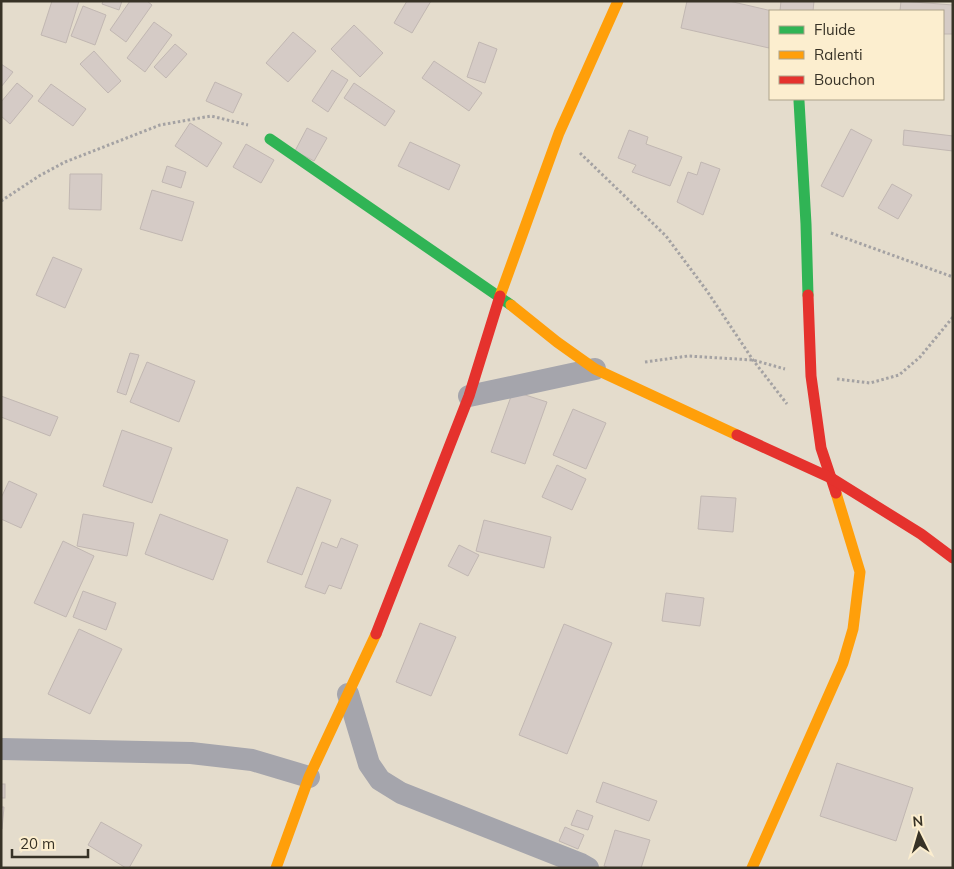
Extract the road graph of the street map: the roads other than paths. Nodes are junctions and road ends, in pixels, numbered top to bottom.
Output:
1 (618, 1) edge
2 (799, 101) dead end
3 (270, 139) road end
4 (500, 296) junction
5 (595, 369) junction
6 (469, 396) junction
7 (831, 478) junction
8 (953, 558) edge
9 (348, 694) junction
10 (1, 749) edge
11 (309, 777) junction
12 (276, 868) edge
13 (588, 868) edge
14 (752, 868) edge

1 - 4 street
2 - 7 street
3 - 4 street
4 - 5 street
4 - 6 street
5 - 6 street
5 - 7 street
6 - 9 street
7 - 8 street
7 - 14 street
9 - 11 street
9 - 13 street
10 - 11 street
11 - 12 street

